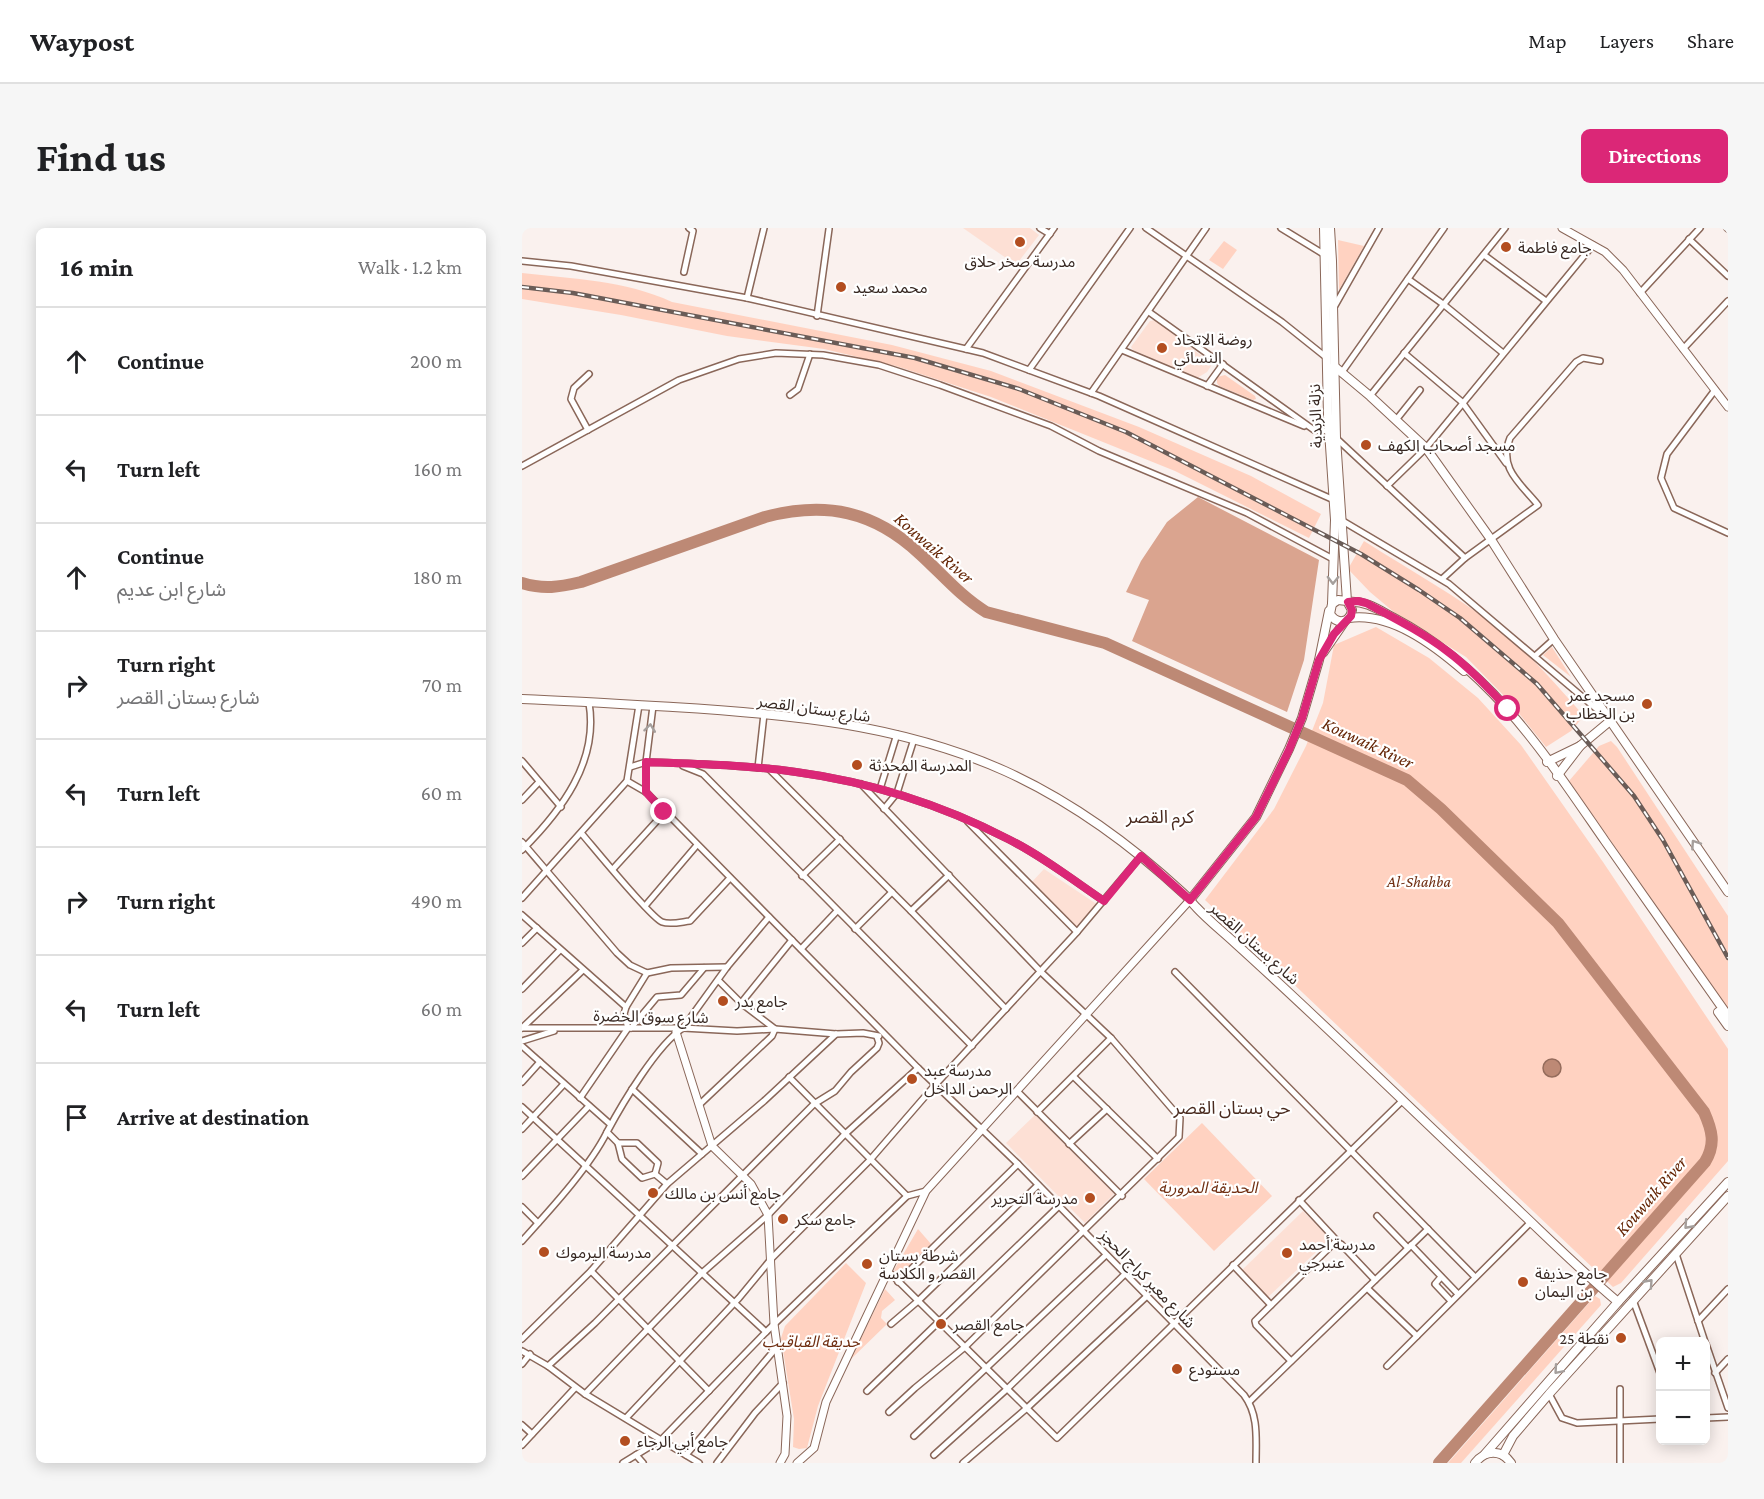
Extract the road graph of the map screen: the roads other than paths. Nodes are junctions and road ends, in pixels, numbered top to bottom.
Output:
1 (689, 228) edge
2 (764, 228) edge
3 (830, 228) edge
4 (1040, 228) edge
5 (1054, 228) edge
6 (1130, 228) edge
7 (1146, 228) edge
8 (1206, 228) edge
9 (1281, 228) edge
10 (1324, 228) edge
11 (1330, 228) edge
12 (1379, 228) edge
13 (1444, 228) edge
14 (1505, 228) edge
15 (1562, 228) edge
16 (1700, 228) edge
17 (1050, 234) junction
18 (1689, 239) junction
19 (1593, 245) junction
20 (1325, 255) junction
21 (1484, 255) junction
22 (1187, 256) junction
23 (522, 261) edge
24 (684, 272) dead end
25 (1728, 276) edge
26 (1408, 279) junction
27 (1640, 293) junction
28 (747, 298) junction
29 (1546, 302) junction
30 (1728, 302) edge
31 (1443, 304) junction
32 (1332, 310) junction
33 (1149, 312) junction
34 (817, 316) junction
35 (966, 349) junction
36 (1683, 349) junction
37 (1122, 350) junction
38 (1404, 353) junction
39 (1503, 353) junction
40 (810, 354) junction
41 (1327, 358) junction
42 (1600, 361) dead end
43 (1223, 364) junction
44 (1334, 366) junction
45 (1029, 370) junction
46 (1342, 372) junction
47 (589, 374) dead end
48 (1207, 386) junction
49 (1420, 390) dead end
50 (1715, 390) junction
51 (1091, 393) junction
52 (790, 395) dead end
53 (1370, 396) junction
54 (1462, 402) junction
55 (1728, 406) edge
56 (1396, 420) junction
57 (588, 430) junction
58 (1314, 430) junction
59 (1329, 431) junction
60 (1336, 438) junction
61 (1426, 448) junction
62 (1506, 464) junction
63 (522, 466) edge
64 (1387, 486) junction
65 (1334, 500) junction
66 (1341, 520) junction
67 (1728, 533) edge
68 (1490, 538) junction
69 (1465, 558) junction
70 (1333, 559) junction
71 (1442, 579) junction
72 (1348, 602) junction
73 (1331, 605) junction
74 (1347, 620) junction
75 (1554, 639) junction
76 (1535, 656) junction
77 (1319, 660) junction
78 (522, 699) edge
79 (589, 703) junction
80 (639, 705) junction
81 (653, 706) junction
82 (764, 714) junction
83 (1610, 721) junction
84 (897, 735) junction
85 (914, 739) junction
86 (1580, 746) junction
87 (522, 761) edge
88 (646, 762) junction
89 (1548, 762) junction
90 (679, 764) junction
91 (630, 767) junction
92 (758, 768) junction
93 (768, 768) junction
94 (1557, 776) junction
95 (627, 781) junction
96 (539, 782) junction
97 (861, 784) junction
98 (880, 789) junction
99 (646, 792) junction
100 (897, 793) junction
101 (522, 800) edge
102 (561, 807) junction
103 (884, 809) junction
104 (664, 812) junction
105 (965, 818) junction
106 (582, 834) junction
107 (840, 839) junction
108 (697, 845) junction
109 (523, 846) edge
110 (1141, 856) junction
111 (613, 869) junction
112 (547, 872) junction
113 (949, 874) junction
114 (802, 876) junction
115 (730, 878) junction
116 (892, 892) junction
117 (1728, 892) edge
118 (522, 898) edge
119 (1190, 900) junction
120 (1104, 901) junction
121 (645, 906) junction
122 (837, 911) junction
123 (911, 911) junction
124 (522, 915) edge
125 (769, 917) junction
126 (537, 928) junction
127 (855, 930) junction
128 (1077, 932) junction
129 (792, 940) junction
130 (522, 944) edge
131 (801, 949) junction
132 (560, 950) junction
133 (727, 967) junction
134 (704, 968) junction
135 (583, 970) junction
136 (1041, 972) junction
137 (1175, 972) dead end
138 (647, 973) junction
139 (718, 981) junction
140 (522, 989) edge
141 (741, 1003) junction
142 (626, 1007) junction
143 (1006, 1009) junction
144 (1086, 1016) junction
145 (1728, 1016) edge
146 (1728, 1026) edge
147 (522, 1028) edge
148 (630, 1028) junction
149 (561, 1029) junction
150 (775, 1029) junction
151 (679, 1030) junction
152 (836, 1034) junction
153 (886, 1035) junction
154 (877, 1037) junction
155 (1111, 1038) junction
156 (522, 1041) edge
157 (522, 1046) edge
158 (972, 1046) junction
159 (540, 1062) junction
160 (918, 1068) junction
161 (789, 1077) junction
162 (1074, 1077) junction
163 (522, 1082) edge
164 (564, 1084) junction
165 (935, 1085) junction
166 (632, 1089) junction
167 (1017, 1091) junction
168 (580, 1098) junction
169 (1401, 1101) junction
170 (700, 1104) junction
171 (814, 1104) junction
172 (589, 1106) junction
173 (522, 1107) edge
174 (1107, 1109) junction
175 (1038, 1112) junction
176 (533, 1117) junction
177 (610, 1124) junction
178 (522, 1128) edge
179 (981, 1130) junction
180 (607, 1132) junction
181 (844, 1135) junction
182 (557, 1140) junction
183 (618, 1143) junction
184 (1069, 1144) junction
185 (712, 1146) junction
186 (1350, 1150) junction
187 (702, 1154) junction
188 (1158, 1159) junction
189 (870, 1160) junction
190 (1018, 1164) junction
191 (585, 1165) junction
192 (655, 1174) junction
193 (741, 1175) junction
194 (522, 1176) edge
195 (1728, 1182) edge
196 (667, 1184) junction
197 (1038, 1185) junction
198 (926, 1191) junction
199 (907, 1196) junction
200 (1122, 1196) junction
201 (1728, 1196) edge
202 (1299, 1200) junction
203 (1059, 1206) junction
204 (522, 1207) edge
205 (768, 1215) junction
206 (638, 1216) junction
207 (1377, 1216) dead end
208 (1531, 1222) junction
209 (538, 1223) junction
210 (1428, 1229) junction
211 (1084, 1232) junction
212 (522, 1241) edge
213 (1338, 1242) junction
214 (671, 1245) junction
215 (1410, 1247) junction
216 (1676, 1254) junction
217 (1106, 1255) junction
218 (772, 1258) junction
219 (1233, 1265) junction
220 (591, 1271) junction
221 (888, 1272) junction
222 (702, 1273) junction
223 (1125, 1274) junction
224 (1441, 1277) junction
225 (1475, 1277) junction
226 (1375, 1280) junction
227 (898, 1282) junction
228 (1367, 1288) junction
229 (1728, 1289) edge
230 (1458, 1294) junction
231 (1147, 1296) junction
232 (617, 1299) junction
233 (1633, 1300) junction
234 (918, 1301) junction
235 (1451, 1301) junction
236 (734, 1302) junction
237 (1618, 1302) junction
238 (1271, 1305) junction
239 (939, 1321) junction
240 (1698, 1322) junction
241 (1173, 1323) junction
242 (774, 1324) junction
243 (891, 1324) dead end
244 (648, 1329) junction
245 (766, 1332) junction
246 (1417, 1336) junction
247 (1703, 1337) edge
248 (522, 1339) edge
249 (777, 1347) junction
250 (965, 1347) junction
251 (522, 1351) edge
252 (531, 1354) junction
253 (1710, 1358) edge
254 (1728, 1359) edge
255 (679, 1360) junction
256 (1291, 1361) junction
257 (1656, 1362) edge
258 (522, 1365) edge
259 (548, 1366) junction
260 (1387, 1366) dead end
261 (986, 1368) junction
262 (1715, 1373) junction
263 (783, 1382) junction
264 (575, 1388) junction
265 (1007, 1389) junction
266 (1620, 1389) dead end
267 (710, 1391) junction
268 (867, 1391) dead end
269 (585, 1394) junction
270 (1549, 1394) junction
271 (1249, 1402) junction
272 (1027, 1408) junction
273 (1728, 1408) edge
274 (889, 1412) dead end
275 (1728, 1417) edge
276 (626, 1418) junction
277 (1710, 1418) edge
278 (1656, 1419) edge
279 (1620, 1421) junction
280 (522, 1425) edge
281 (532, 1434) junction
282 (914, 1436) dead end
283 (662, 1439) junction
284 (522, 1445) edge
285 (1485, 1454) junction
286 (636, 1455) junction
287 (686, 1455) junction
288 (934, 1455) dead end
289 (1503, 1455) junction
290 (624, 1463) edge
291 (643, 1463) edge
292 (699, 1463) edge
293 (717, 1463) edge
294 (780, 1463) edge
295 (797, 1463) edge
296 (963, 1463) edge
297 (1256, 1463) edge
298 (1474, 1463) edge
299 (1511, 1463) edge
300 (1620, 1463) edge

1 - 24 street
2 - 28 street
3 - 34 street
4 - 17 street
5 - 17 street
6 - 45 street
7 - 22 street
8 - 22 street
9 - 20 street
10 - 20 main road, نزلة الزبدية
11 - 32 main road, نزلة الزبدية
12 - 32 street
13 - 26 street
14 - 21 street
15 - 19 street
16 - 18 street
17 - 35 street
18 - 25 street
18 - 27 street
19 - 27 street
19 - 29 street
20 - 41 main road, نزلة الزبدية
21 - 29 street
21 - 31 street
22 - 33 street
22 - 41 street
23 - 28 street
26 - 31 street
26 - 46 street
27 - 36 street
28 - 34 street
29 - 39 street
30 - 36 street
31 - 38 street
31 - 39 street
32 - 44 main road, نزلة الزبدية
33 - 37 street
33 - 43 street
34 - 35 street
35 - 45 street
36 - 50 street
37 - 48 street
37 - 51 street
38 - 53 street
38 - 54 street
39 - 54 street
40 - 52 street
40 - 57 street
40 - 70 street
41 - 59 main road, نزلة الزبدية
42 - 62 street
43 - 48 street
43 - 58 street
44 - 46 main road
44 - 60 main road, نزلة الزبدية
45 - 51 street
46 - 53 main road
47 - 57 street
48 - 58 street
49 - 56 street
50 - 55 street
50 - 67 street
51 - 65 street
53 - 56 main road
54 - 61 street
54 - 62 street
56 - 61 main road
57 - 63 street
58 - 59 street
59 - 65 main road, نزلة الزبدية
60 - 64 street
60 - 66 main road, نزلة الزبدية
61 - 64 street
61 - 68 main road
62 - 68 street
64 - 69 street
65 - 70 main road, نزلة الزبدية
66 - 71 street
66 - 72 main road, نزلة الزبدية
68 - 69 street
68 - 75 main road
69 - 71 street
70 -> 73 main road, نزلة الزبدية
71 - 76 street
72 - 73 main road
72 - 74 main road
72 - 89 main road
73 - 74 main road
73 - 77 main road, نزلة الزبدية
74 - 77 main road
74 - 89 main road
75 - 76 street
75 - 83 main road
76 - 83 street
77 - 119 main road
78 - 79 main road, شارع بستان القصر
79 - 80 main road, شارع بستان القصر
79 - 102 street
80 - 81 main road, شارع بستان القصر
80 - 91 street
81 - 82 main road, شارع بستان القصر
88 -> 81 street
82 - 84 main road, شارع بستان القصر
82 - 92 street
83 - 86 main road
117 -> 83 main road
84 - 85 main road, شارع بستان القصر
84 - 98 street
85 - 100 street
85 - 110 main road, شارع بستان القصر
86 - 89 main road
86 - 94 main road
87 - 96 street
88 - 90 street
88 - 91 street
88 - 99 street
89 - 94 main road
90 - 92 street
90 - 114 street
91 - 95 street
92 - 93 street
93 - 97 street
93 - 107 street
94 - 145 main road
94 - 146 main road
95 - 99 street, شارع معبر كراج الحجز
95 - 106 street
96 - 101 street
96 - 102 street
97 - 98 street
97 - 103 street
98 - 100 street
99 - 104 street, شارع معبر كراج الحجز
100 - 103 street
100 - 105 street
102 - 109 street
103 - 113 street
104 - 108 street, شارع معبر كراج الحجز
104 - 111 street
105 - 120 street
105 - 128 street
106 - 111 street
106 - 112 street
107 - 114 street
107 - 116 street
108 - 115 street, شارع معبر كراج الحجز
108 - 121 street
109 - 112 street
110 - 119 main road, شارع بستان القصر
110 - 120 street
111 - 121 street
112 - 118 street
112 - 138 street
113 - 123 street
113 - 136 street
114 - 122 street
115 - 121 street
115 - 125 street, شارع معبر كراج الحجز
116 - 123 street
116 - 127 street
119 - 144 street
119 - 169 main road, شارع بستان القصر
120 - 128 street
122 - 127 street
122 - 131 street
123 - 143 street
124 - 126 street
125 - 129 street, شارع معبر كراج الحجز
125 - 133 street
126 - 130 street
126 - 132 street
127 - 158 street
128 - 136 street
129 - 131 street, شارع معبر كراج الحجز
129 - 141 street
131 - 153 street, شارع معبر كراج الحجز
132 - 135 street
132 - 140 street
133 - 134 street
133 - 139 street
134 - 138 street
134 - 148 street
135 - 142 street
135 - 147 street
136 - 143 street
136 - 144 street
137 - 186 street
138 - 142 street
139 - 141 street
139 - 151 street
141 - 150 street
142 - 148 street
143 - 158 street
144 - 155 street
144 - 167 street
147 - 149 street, شارع سوق الخضرة
148 - 149 street, شارع سوق الخضرة
148 - 151 street, شارع سوق الخضرة
148 - 168 street
149 - 156 street
150 - 151 street, شارع سوق الخضرة
150 - 152 street, شارع سوق الخضرة
150 - 170 street
151 - 166 street
151 - 170 street
152 - 154 street, شارع سوق الخضرة
152 - 161 street
153 - 154 street, شارع سوق الخضرة
153 - 160 street, شارع معبر كراج الحجز
154 - 171 street
155 - 162 street
155 - 188 street
157 - 159 street
158 - 165 street
159 - 163 street
159 - 164 street
160 - 165 street, شارع معبر كراج الحجز
160 - 181 street
161 - 171 street
161 - 185 street
162 - 174 street
162 - 175 street
164 - 168 street
164 - 176 street
165 - 179 street, شارع معبر كراج الحجز
165 - 189 street
166 - 177 street
166 - 187 street
167 - 175 street
167 - 179 street
168 - 172 street
169 - 186 street
169 - 208 main road, شارع بستان القصر
170 - 185 street
171 - 181 street
171 - 193 street
172 - 177 street
172 - 182 street
173 - 176 street
174 - 184 street
174 - 188 street
175 - 184 street
176 - 178 street
176 - 182 street
177 - 180 street
179 - 190 street, شارع معبر كراج الحجز
179 - 198 street
180 - 183 street
180 - 191 street
181 - 189 street
181 - 205 street
182 - 191 street
182 - 194 street
183 - 192 street
183 - 192 street
184 - 200 street
185 - 187 street
185 - 193 street
186 - 202 street
186 - 210 street
187 - 196 street
188 - 200 street
189 - 199 street
189 - 218 street
190 - 197 street, شارع معبر كراج الحجز
190 - 227 street
191 - 206 street
191 - 209 street
192 - 196 street
193 - 205 street
193 - 214 street
195 -> 237 main road
196 - 206 street
197 - 203 street, شارع معبر كراج الحجز
197 - 234 street
198 - 199 street
198 - 221 street
199 - 242 street
200 - 211 street
201 - 216 main road
202 - 213 street
202 - 219 street
203 - 211 street, شارع معبر كراج الحجز
203 - 239 street
204 - 209 street
205 - 218 street
205 - 222 street
206 - 214 street
206 - 220 street
207 - 215 street
208 - 225 street
208 - 237 main road, شارع بستان القصر
209 - 212 street
210 - 215 street
210 - 225 street
211 - 217 street, شارع معبر كراج الحجز
211 - 250 street
213 - 226 street
213 - 238 street
214 - 222 street
214 - 232 street
215 - 224 street
215 - 226 street
233 -> 216 main road
216 - 240 street
217 - 223 street, شارع معبر كراج الحجز
217 - 261 street
218 - 236 street
218 - 242 street
219 - 238 street
219 - 241 street
220 - 232 street
220 - 248 street
221 - 227 street
221 - 295 street
222 - 236 street
222 - 244 street
223 - 231 street, شارع معبر كراج الحجز
223 - 265 street
224 - 230 street
224 - 235 street
225 - 230 street
226 - 228 street
227 - 234 street
228 - 246 street
228 - 256 street
229 - 240 street
230 - 235 street
231 - 241 street, شارع معبر كراج الحجز
231 - 272 street
232 - 244 street
232 - 259 street
233 - 257 street
233 - 270 main road
234 - 239 street
234 - 243 street
235 - 246 street
236 - 245 street
236 - 255 street
237 -> 285 main road
238 - 256 street
239 - 250 street
239 - 268 street
240 - 247 street
241 - 271 street, شارع معبر كراج الحجز
241 - 272 street
242 - 245 street
242 - 249 street
244 - 255 street
244 - 269 street
245 - 267 street
246 - 260 street
249 - 263 street
249 - 287 street
250 - 261 street
250 - 274 street
251 - 252 street
252 - 258 street
252 - 259 street
253 - 262 street
254 - 262 street
255 - 267 street
255 - 276 street
256 - 271 street
259 - 264 street
261 - 265 street
261 - 282 street
262 - 273 street
263 - 293 street
263 - 294 street
264 - 269 street
264 - 281 street
265 - 272 street
265 - 288 street
266 - 279 street
267 - 283 street
269 - 276 street
270 - 279 street
270 - 289 main road
271 - 297 street
272 - 296 street
275 - 277 street
276 - 283 street
278 - 279 street
279 - 300 street
280 - 281 street
281 - 284 street
283 - 286 street
283 - 287 street
285 - 289 main road
285 - 298 main road
286 - 290 street
286 - 291 street
287 - 292 street
289 - 299 main road

